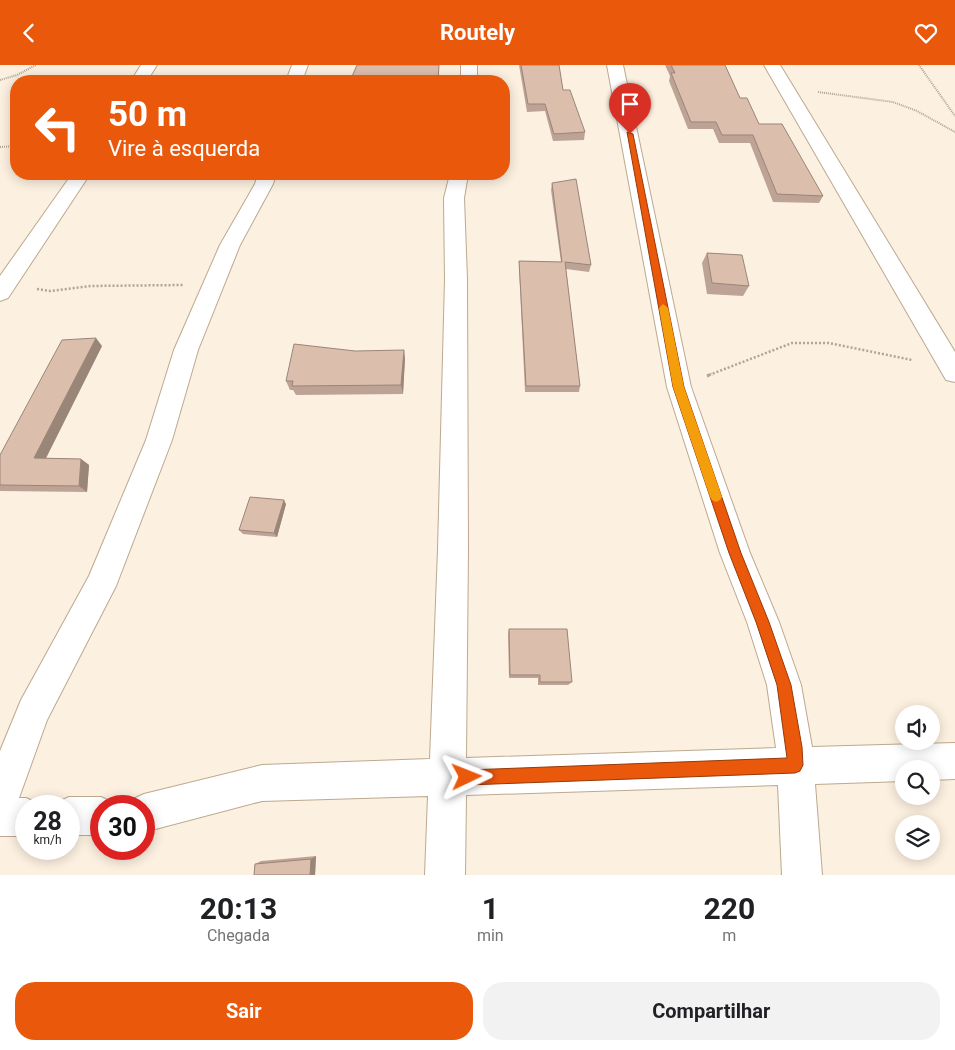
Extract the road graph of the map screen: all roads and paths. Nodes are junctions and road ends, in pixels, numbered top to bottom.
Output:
1 (36, 65) edge
2 (615, 65) edge
3 (772, 65) edge
4 (919, 65) edge
5 (17, 75) edge
6 (786, 88) junction
7 (955, 116) edge
8 (955, 132) edge
9 (77, 180) edge
10 (265, 180) edge
11 (458, 180) edge
12 (213, 285) junction
13 (3, 289) edge
14 (953, 370) edge
15 (679, 387) junction
16 (955, 761) edge
17 (795, 765) junction
18 (448, 778) junction
19 (0, 797) edge
20 (155, 810) edge
21 (0, 817) edge
22 (15, 817) edge
23 (445, 875) edge
24 (802, 875) edge

1 - 5 path
2 - 15 street
3 - 6 street
4 - 7 path
6 - 8 path
6 - 14 street
9 - 13 street
10 - 12 street
11 - 18 street
12 - 13 path
12 - 19 street
14 - 15 path
15 - 17 street
16 - 17 street
17 - 18 street
17 - 24 street
18 - 20 street
18 - 23 street
21 - 22 street

